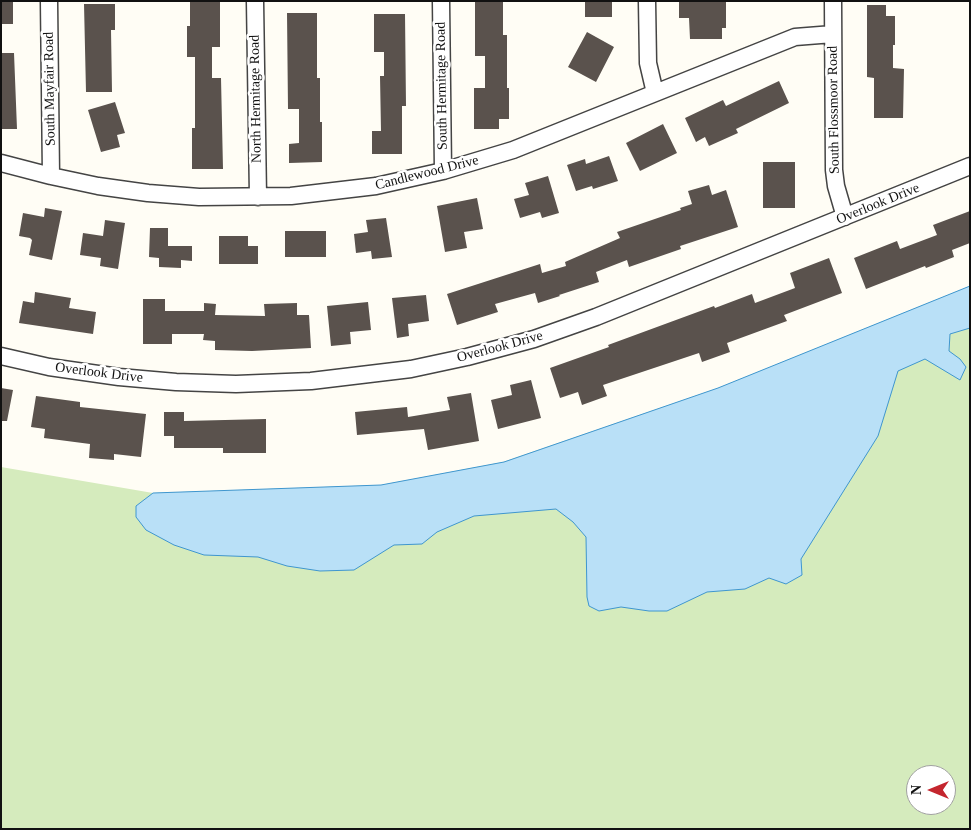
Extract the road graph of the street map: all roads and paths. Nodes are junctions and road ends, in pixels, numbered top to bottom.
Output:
1 (49, 1) edge
2 (255, 1) edge
3 (441, 1) edge
4 (647, 1) edge
5 (832, 1) edge
6 (833, 34) junction
7 (655, 93) junction
8 (1, 163) edge
9 (970, 166) edge
10 (443, 171) junction
11 (50, 176) junction
12 (258, 197) junction
13 (845, 217) junction
14 (1, 356) edge

1 - 11 street, South Mayfair Road
2 - 12 street, North Hermitage Road
3 - 10 street, South Hermitage Road
4 - 7 street
5 - 6 street, South Flossmoor Road
6 - 7 street, Candlewood Drive
6 - 13 street, South Flossmoor Road
7 - 10 street, Candlewood Drive
8 - 11 street, Candlewood Drive
9 - 13 street, Overlook Drive
10 - 12 street, Candlewood Drive
11 - 12 street, Candlewood Drive
13 - 14 street, Overlook Drive

